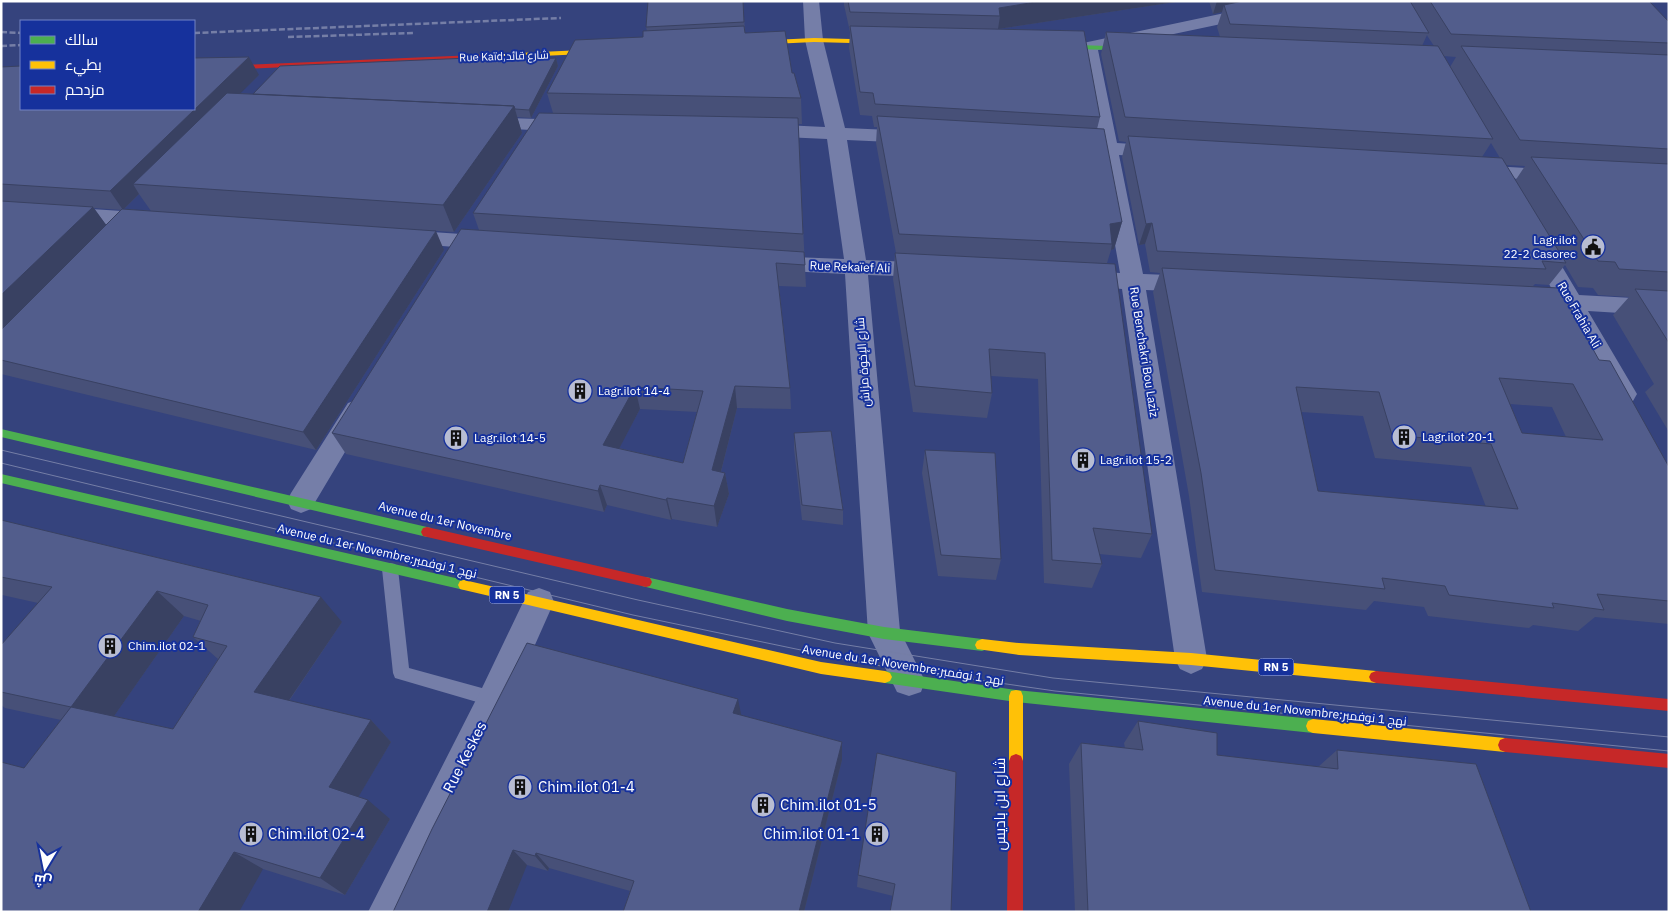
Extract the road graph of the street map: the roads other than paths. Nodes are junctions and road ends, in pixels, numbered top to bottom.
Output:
1 (811, 1) edge
2 (1307, 1) edge
3 (814, 40) junction
4 (902, 42) edge
5 (734, 44) edge
6 (1040, 46) edge
7 (1089, 47) junction
8 (1148, 50) edge
9 (616, 51) edge
10 (281, 65) junction
11 (195, 69) edge
12 (262, 85) edge
13 (461, 122) edge
14 (588, 127) edge
15 (747, 130) edge
16 (836, 132) junction
17 (933, 138) edge
18 (1049, 145) edge
19 (1480, 147) edge
20 (1107, 148) junction
21 (1177, 153) edge
22 (1455, 170) edge
23 (1495, 173) junction
24 (1572, 177) edge
25 (1510, 197) edge
26 (149, 198) edge
27 (1, 210) edge
28 (128, 219) junction
29 (1524, 221) edge
30 (177, 222) edge
31 (467, 233) junction
32 (384, 236) edge
33 (108, 239) edge
34 (512, 245) edge
35 (745, 261) edge
36 (447, 266) edge
37 (856, 266) junction
38 (951, 271) edge
39 (1056, 277) edge
40 (1133, 282) junction
41 (1218, 286) edge
42 (1506, 299) edge
43 (1573, 302) junction
44 (1669, 308) edge
45 (372, 387) edge
46 (1635, 414) edge
47 (1, 433) edge
48 (1, 478) edge
49 (301, 501) junction
50 (390, 570) junction
51 (539, 602) junction
52 (884, 633) junction
53 (1191, 659) junction
54 (909, 681) junction
55 (1016, 696) junction
56 (494, 699) junction
57 (1669, 705) edge
58 (1669, 761) edge
59 (387, 912) edge
60 (1015, 912) edge

1 - 3 street, شارع الإخوة مزاش
2 - 7 street
3 - 4 main road
3 - 5 main road
3 - 16 street, شارع الإخوة مزاش
6 - 7 main road
7 - 8 main road
7 - 20 street, Rue Benchakri Bou Laziz
9 - 10 main road, Rue Kaïd;شارع قائد
10 - 11 main road, Rue Kaïd;شارع قائد
10 - 12 street
13 - 14 street
15 - 16 street
16 - 17 street
16 - 37 street, شارع الإخوة مزاش
18 - 20 street
19 - 23 street
20 - 21 street
20 - 40 street, Rue Benchakri Bou Laziz
22 - 23 street
23 - 24 street
23 - 25 street
26 - 28 street
27 - 28 street
28 - 30 street
28 - 33 street
29 - 43 street, Rue Frahia Ali
31 - 32 street
31 - 34 street
31 - 36 street
35 - 37 street, Rue Rekaïef Ali
37 - 38 street, Rue Rekaïef Ali
37 - 52 street, شارع الإخوة مزاش
39 - 40 street
40 - 41 street
40 - 53 street, Rue Benchakri Bou Laziz
42 - 43 street
43 - 44 street
43 - 46 street, Rue Frahia Ali
45 - 49 street
47 - 49 main road, Avenue du 1er Novembre / RN 5
48 - 50 main road, Avenue du 1er Novembre;نهج 1 نوفمبر / RN 5
49 - 52 main road, Avenue du 1er Novembre / RN 5
50 - 51 main road, Avenue du 1er Novembre;نهج 1 نوفمبر / RN 5
50 - 56 lane
51 - 54 main road, Avenue du 1er Novembre;نهج 1 نوفمبر / RN 5
51 - 56 street, Rue Keskes
52 - 53 main road, RN 5
52 - 54 street, شارع الإخوة مزاش
53 - 57 main road, RN 5
54 - 55 main road, Avenue du 1er Novembre;نهج 1 نوفمبر / RN 5
55 - 58 main road, Avenue du 1er Novembre;نهج 1 نوفمبر / RN 5
55 - 60 main road, شارع ابن باديس
56 - 59 street, Rue Keskes

